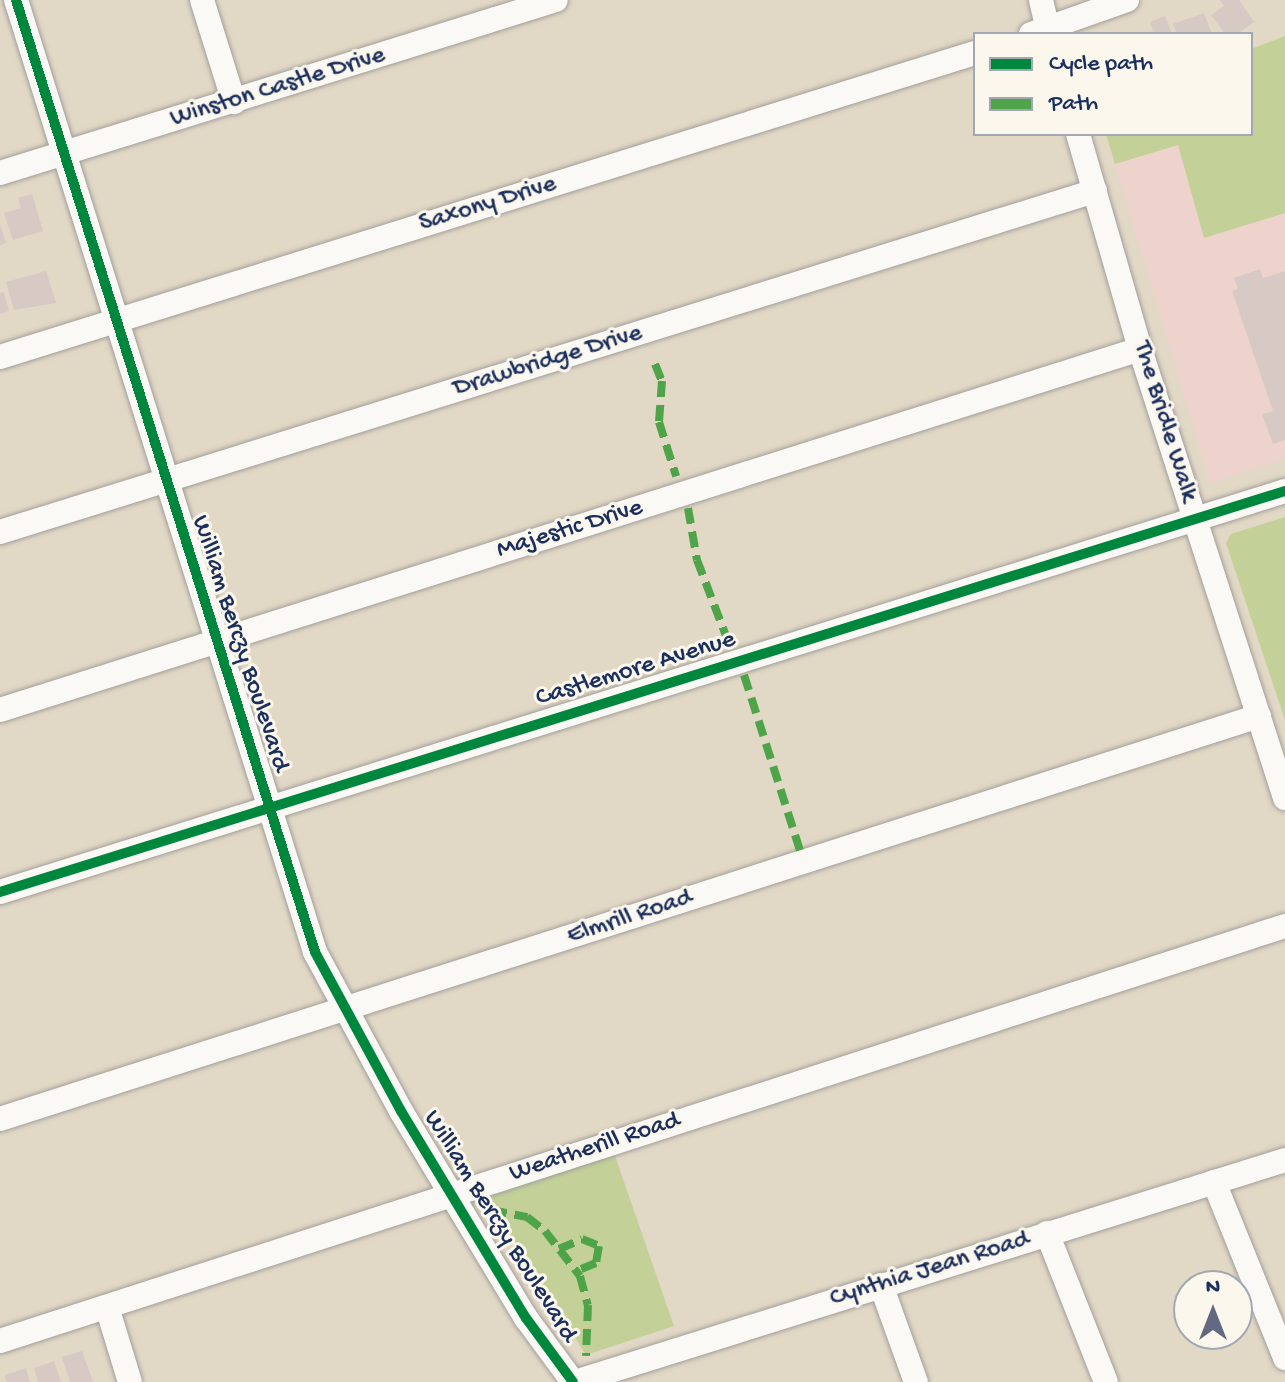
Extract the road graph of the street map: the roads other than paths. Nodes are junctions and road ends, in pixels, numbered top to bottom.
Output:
1 (202, 0) edge
2 (556, 0) edge
3 (1041, 0) edge
4 (1127, 0) edge
5 (14, 2) edge
6 (1043, 32) edge
7 (973, 54) edge
8 (234, 102) junction
9 (1079, 136) edge
10 (63, 154) junction
11 (0, 173) edge
12 (1095, 191) junction
13 (114, 322) junction
14 (1140, 349) junction
15 (0, 357) edge
16 (164, 482) junction
17 (1285, 491) edge
18 (1194, 519) junction
19 (0, 532) edge
20 (217, 641) junction
21 (0, 710) edge
22 (1259, 716) junction
23 (1285, 798) edge
24 (269, 808) junction
25 (0, 892) edge
26 (1285, 926) edge
27 (342, 1009) junction
28 (0, 1119) edge
29 (1285, 1160) edge
30 (1214, 1182) junction
31 (451, 1194) junction
32 (1047, 1233) junction
33 (881, 1285) junction
34 (107, 1307) junction
35 (0, 1341) edge
36 (1285, 1358) edge
37 (130, 1382) edge
38 (574, 1382) edge
39 (916, 1382) edge
40 (1106, 1382) edge

1 - 8 street
2 - 8 street, Winston Castle Drive
3 - 6 street
4 - 6 street
5 - 10 street, William Berczy Boulevard
7 - 13 street, Saxony Drive
8 - 10 street, Winston Castle Drive
9 - 12 street, The Bridle Walk
10 - 11 street, Winston Castle Drive
10 - 13 street, William Berczy Boulevard
12 - 14 street, The Bridle Walk
12 - 16 street, Drawbridge Drive
13 - 15 street, Saxony Drive
13 - 16 street, William Berczy Boulevard
14 - 18 street, The Bridle Walk
14 - 20 street, Majestic Drive
16 - 19 street, Drawbridge Drive
16 - 20 street, William Berczy Boulevard
17 - 18 street, Castlemore Avenue
18 - 22 street, The Bridle Walk
18 - 24 street, Castlemore Avenue
20 - 21 street, Majestic Drive
20 - 24 street, William Berczy Boulevard
22 - 23 street, The Bridle Walk
22 - 27 street, Elmrill Road
24 - 25 street, Castlemore Avenue
24 - 27 street, William Berczy Boulevard
26 - 31 street, Weatherill Road
27 - 28 street, Elmrill Road
27 - 31 street, William Berczy Boulevard
29 - 30 street, Cynthia Jean Road
30 - 32 street, Cynthia Jean Road
30 - 36 street
31 - 34 street, Weatherill Road
31 - 38 street, William Berczy Boulevard
32 - 33 street, Cynthia Jean Road
32 - 40 street
33 - 38 street, Cynthia Jean Road
33 - 39 street
34 - 35 street, Weatherill Road
34 - 37 street

